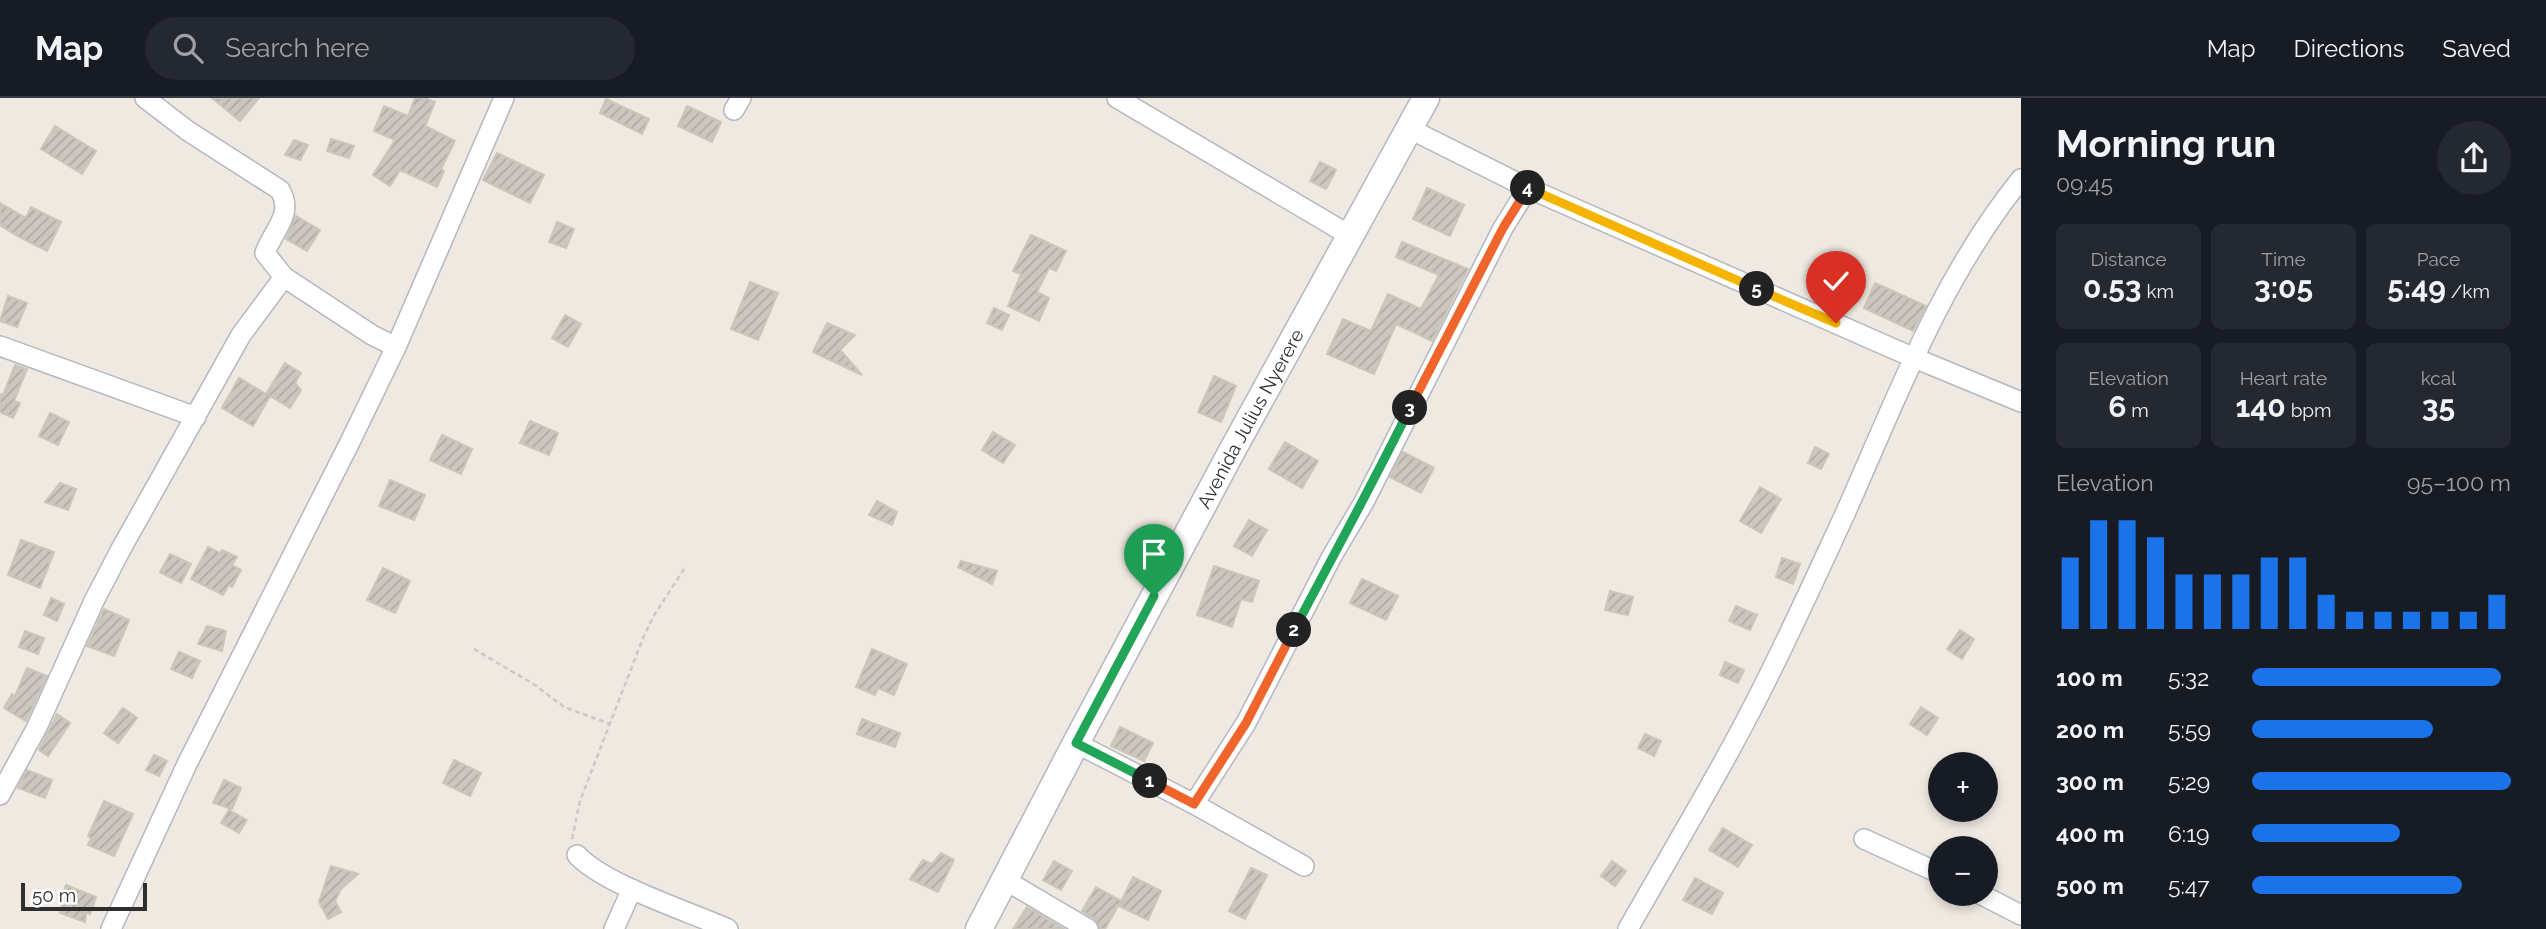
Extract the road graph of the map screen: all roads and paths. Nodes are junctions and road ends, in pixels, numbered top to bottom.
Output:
1 (145, 98) edge
2 (504, 98) edge
3 (1117, 98) edge
4 (1426, 98) edge
5 (1139, 103) edge
6 (1410, 129) junction
7 (2021, 179) edge
8 (1528, 188) junction
9 (1349, 235) junction
10 (284, 277) junction
11 (0, 346) edge
12 (396, 347) junction
13 (1912, 357) junction
14 (2021, 402) edge
15 (196, 417) junction
16 (686, 566) dead end
17 (474, 649) dead end
18 (610, 724) junction
19 (1076, 743) junction
20 (0, 795) edge
21 (1194, 804) junction
22 (1864, 839) dead end
23 (577, 855) joint
24 (1304, 866) dead end
25 (1928, 868) edge
26 (1005, 880) junction
27 (632, 889) junction
28 (1998, 903) edge
29 (2021, 915) edge
30 (111, 929) edge
31 (614, 929) edge
32 (728, 929) edge
33 (979, 929) edge
34 (1088, 929) edge
35 (1628, 929) edge

1 - 10 street
2 - 12 street
3 - 5 street
4 - 6 street, Avenida Julius Nyerere
5 - 9 street
6 - 8 street
6 - 9 street, Avenida Julius Nyerere
7 - 13 street
8 - 13 street
8 - 21 street
9 - 19 street, Avenida Julius Nyerere
10 - 12 street
10 - 15 street
11 - 15 street
12 - 30 street
13 - 14 street
13 - 35 street
15 - 20 street
16 - 18 path
17 - 18 path
18 - 23 path
19 - 21 street
19 - 26 street, Avenida Julius Nyerere
21 - 24 street
22 - 25 street
23 - 27 street
26 - 33 street, Avenida Julius Nyerere
26 - 34 street
27 - 31 street
27 - 32 street
28 - 29 street

